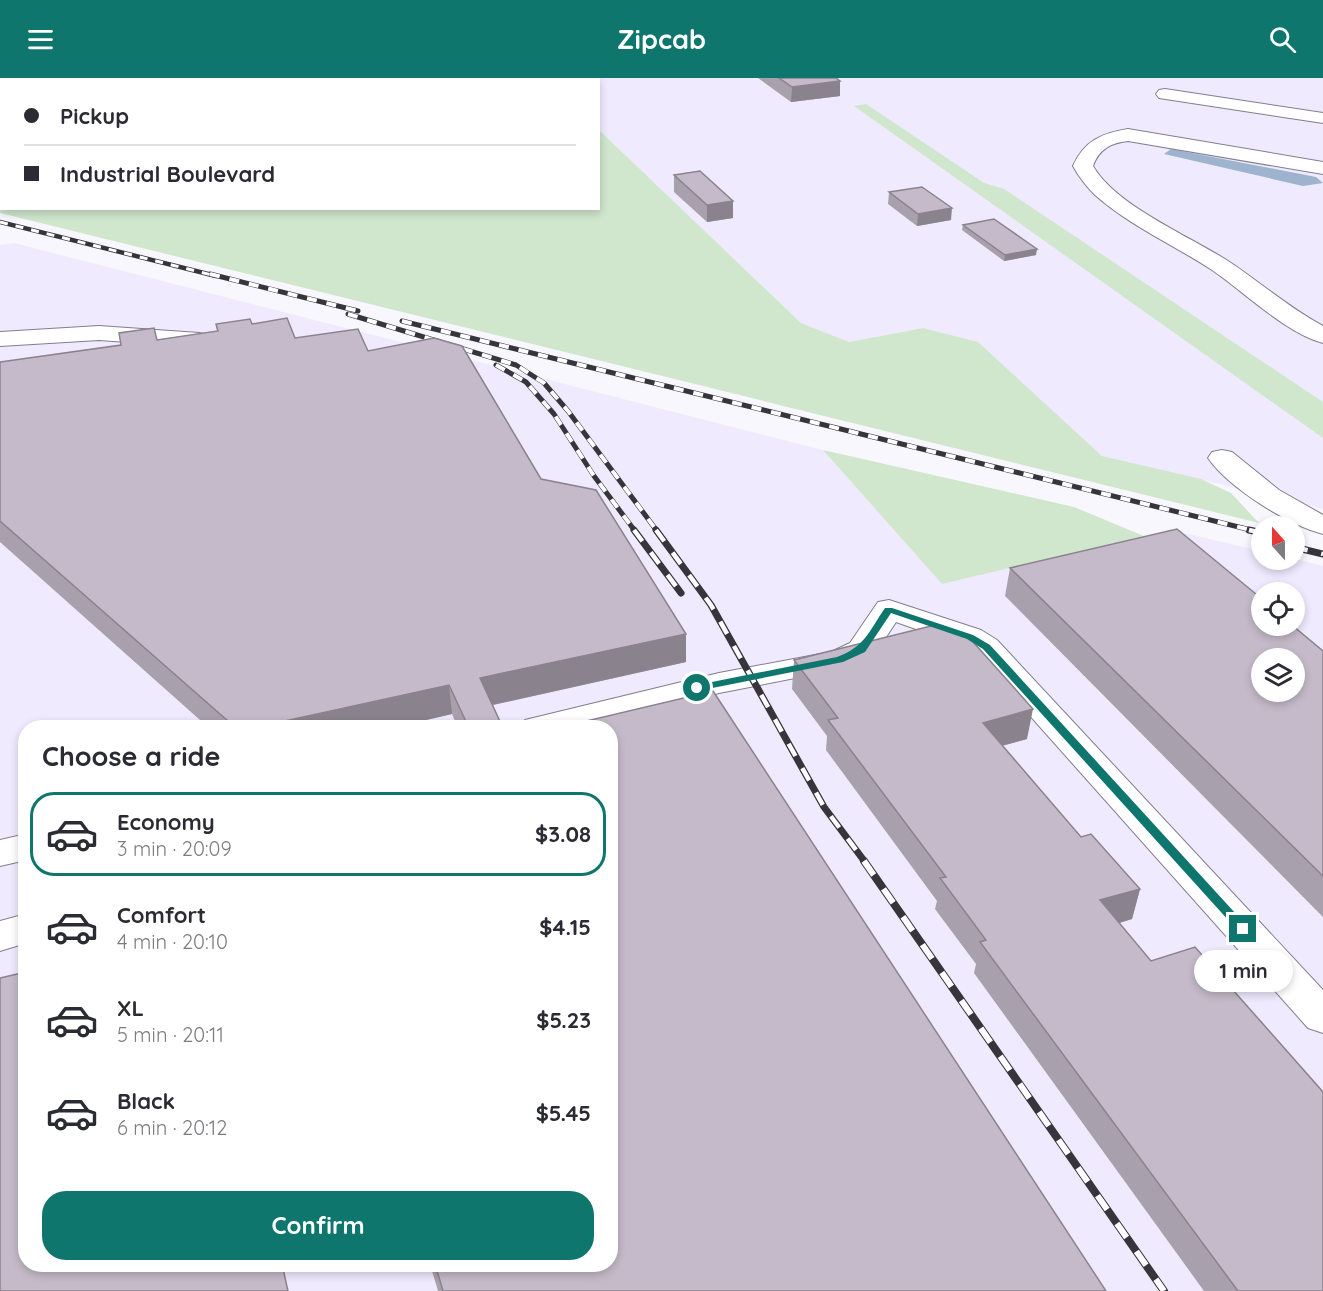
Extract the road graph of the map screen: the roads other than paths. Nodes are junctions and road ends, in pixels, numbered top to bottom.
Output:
1 (1165, 94) dead end
2 (1323, 118) edge
3 (1323, 168) edge
4 (1323, 336) edge
5 (0, 339) edge
6 (199, 340) edge
7 (1222, 458) dead end
8 (1323, 525) edge
9 (569, 720) edge
10 (18, 849) edge
11 (0, 854) edge
12 (18, 930) edge
13 (0, 936) edge
14 (1323, 1017) edge

1 - 2 street
3 - 4 street
5 - 6 street
7 - 8 street
9 - 14 street
10 - 11 street
12 - 13 street

